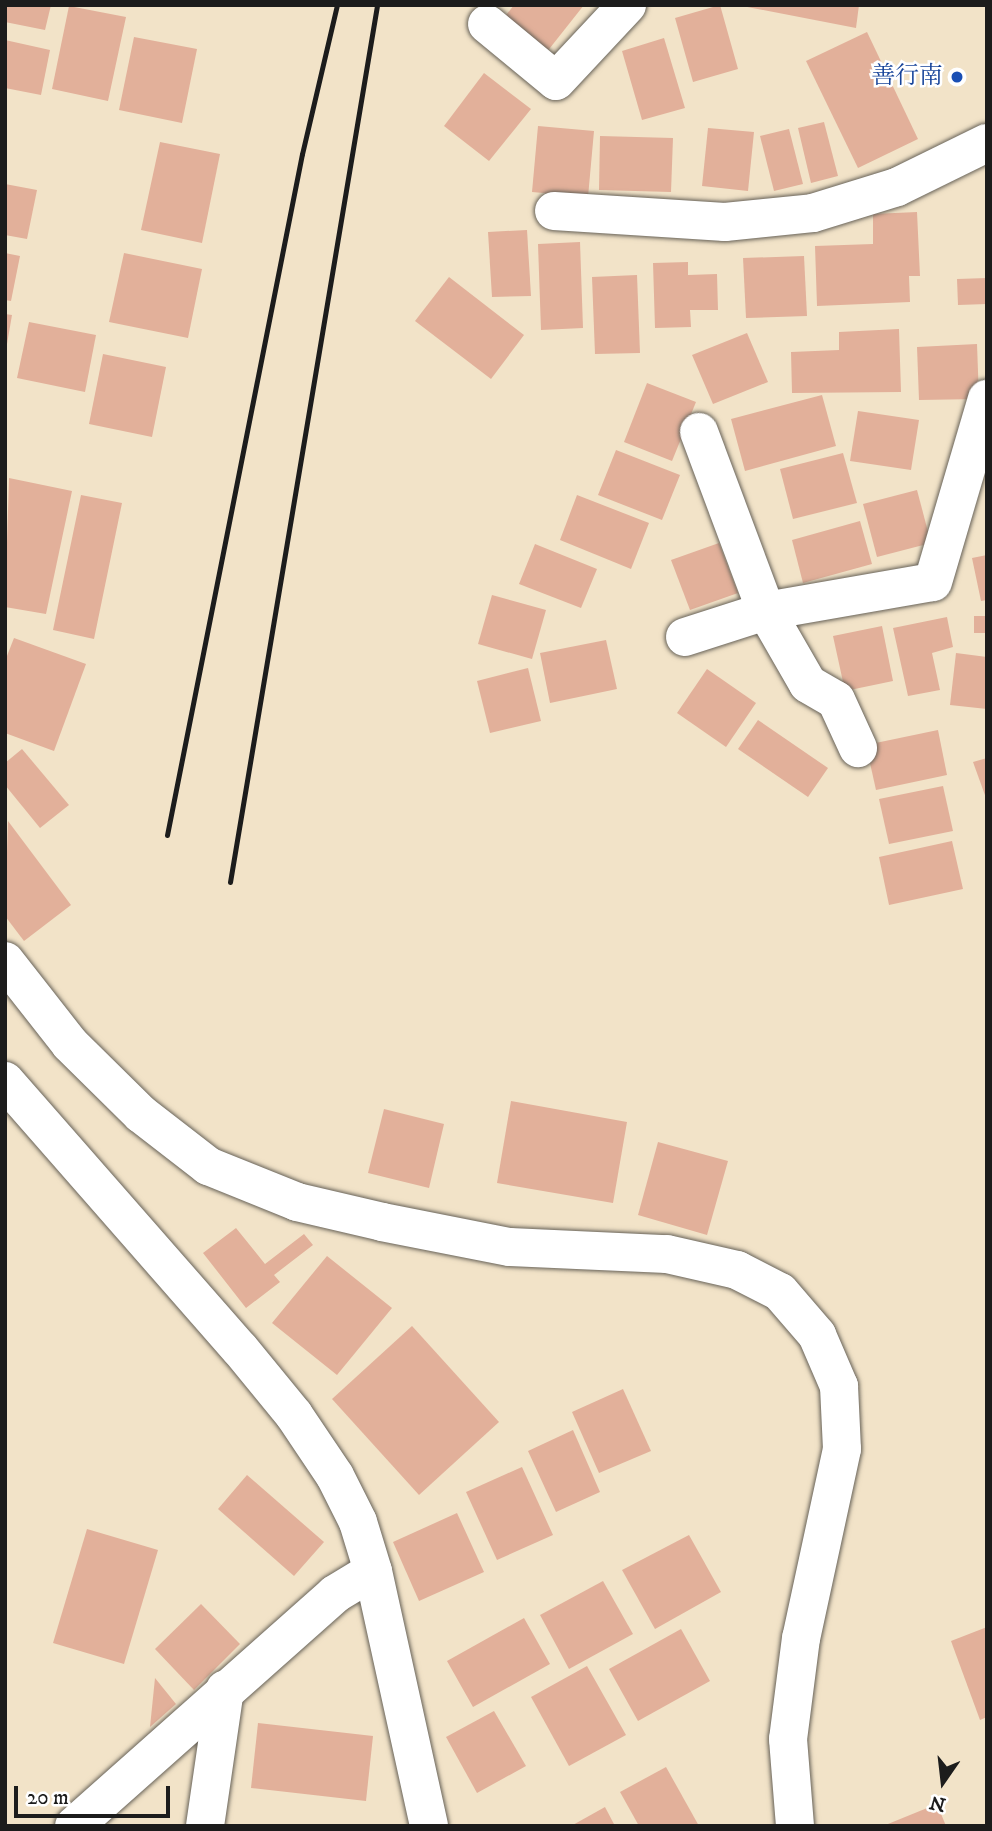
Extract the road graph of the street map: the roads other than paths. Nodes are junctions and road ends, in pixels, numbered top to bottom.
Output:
1 (627, 5) edge
2 (487, 24) dead end
3 (987, 143) edge
4 (554, 211) dead end
5 (987, 399) edge
6 (699, 432) dead end
7 (766, 611) junction
8 (685, 637) dead end
9 (858, 748) dead end
10 (5, 961) edge
11 (5, 1081) edge
12 (373, 1571) junction
13 (225, 1689) junction
14 (74, 1826) edge
15 (205, 1826) edge
16 (429, 1826) edge
17 (795, 1826) edge

1 - 2 street
3 - 4 street
5 - 7 street
6 - 7 street
7 - 8 street
7 - 9 street
10 - 17 street
11 - 12 street
12 - 13 street
12 - 16 street
13 - 14 street
13 - 15 street

